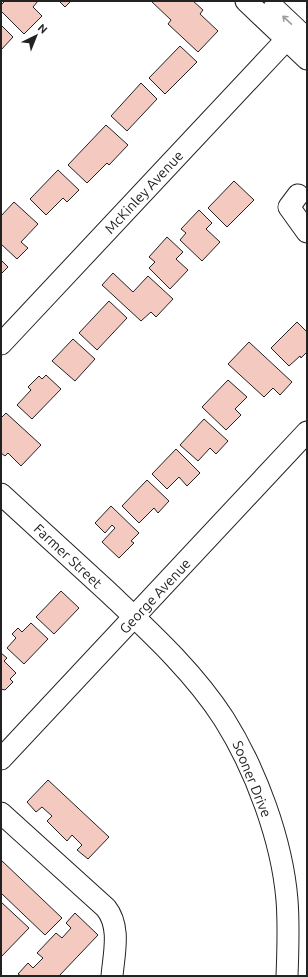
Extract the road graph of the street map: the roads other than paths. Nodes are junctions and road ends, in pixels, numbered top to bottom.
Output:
1 (246, 1) edge
2 (266, 1) edge
3 (307, 39) edge
4 (286, 40) junction
5 (307, 59) edge
6 (298, 195) dead end
7 (307, 232) edge
8 (1, 344) edge
9 (307, 432) edge
10 (1, 494) edge
11 (135, 617) junction
12 (1, 759) edge
13 (1, 813) edge
14 (112, 976) edge
15 (287, 976) edge

1 - 4 street
3 -> 2 street
4 - 5 street
4 - 8 street, McKinley Avenue
6 - 7 street
9 - 11 street, George Avenue
10 - 11 street, Farmer Street
11 - 12 street, George Avenue
11 - 15 street, Sooner Drive
13 - 14 street

